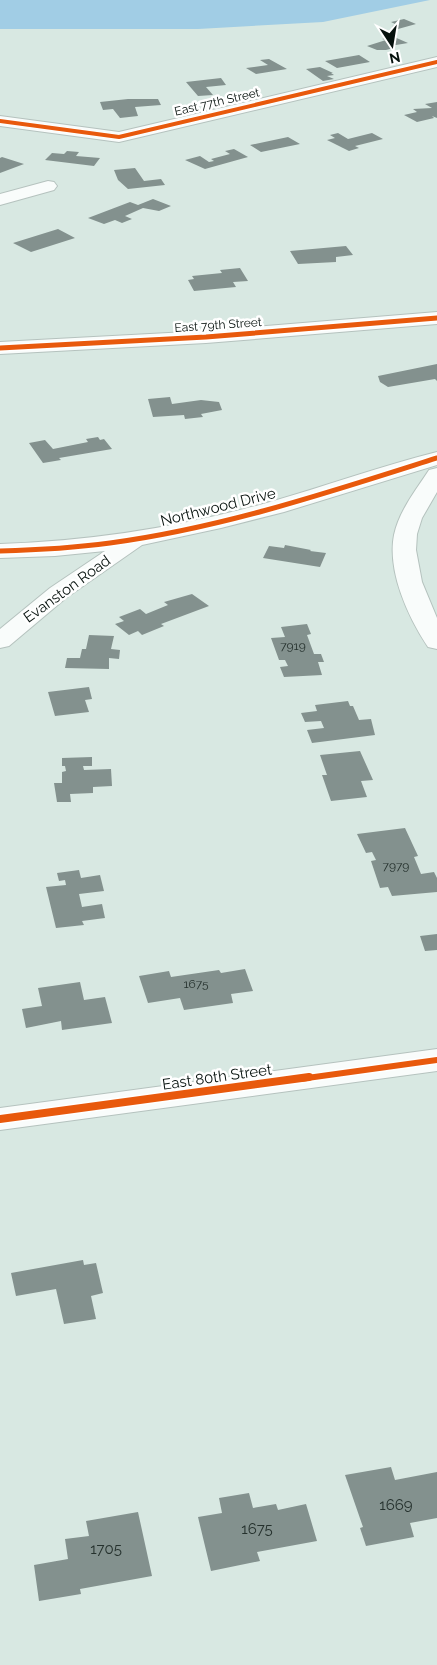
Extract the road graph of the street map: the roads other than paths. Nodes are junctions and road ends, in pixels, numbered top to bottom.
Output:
1 (437, 62) edge
2 (0, 120) edge
3 (48, 186) dead end
4 (0, 200) edge
5 (437, 318) edge
6 (0, 348) edge
7 (437, 458) edge
8 (437, 475) edge
9 (137, 540) junction
10 (0, 552) edge
11 (0, 641) edge
12 (437, 642) edge
13 (437, 1060) edge
14 (0, 1119) edge

1 - 2 street, East 77th Street
3 - 4 street
5 - 6 street, East 79th Street
7 - 9 street, Northwood Drive
8 - 12 street
9 - 10 street, Northwood Drive
9 - 11 street, Evanston Road
13 - 14 street, East 80th Street

